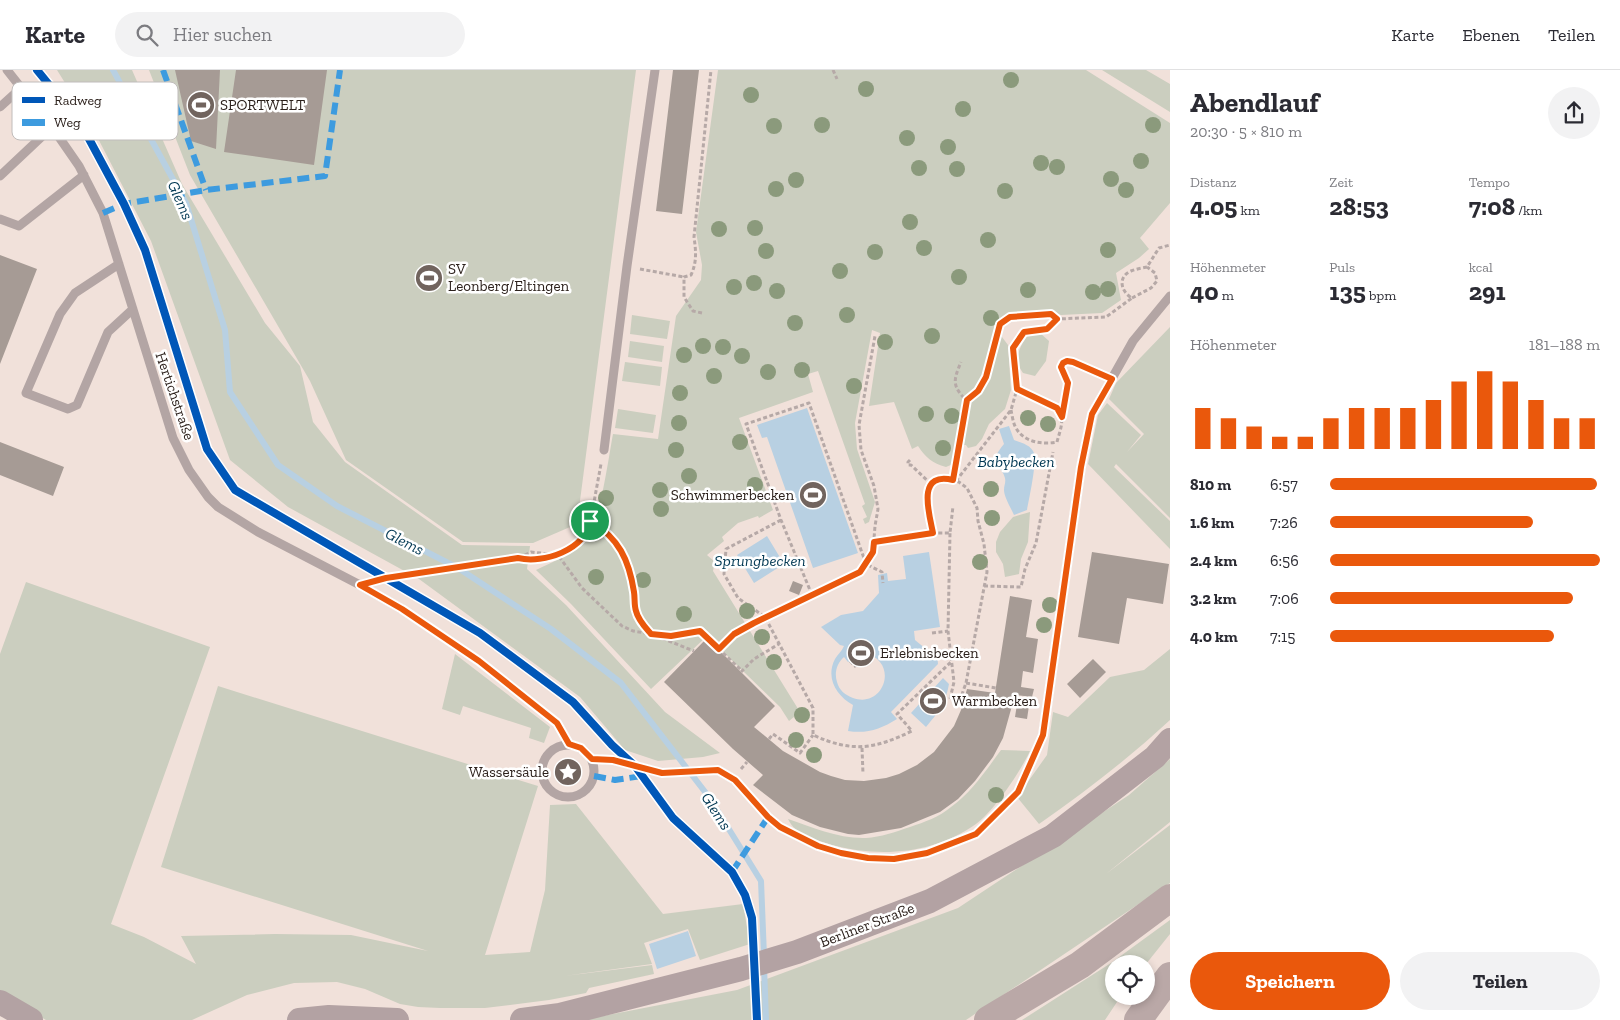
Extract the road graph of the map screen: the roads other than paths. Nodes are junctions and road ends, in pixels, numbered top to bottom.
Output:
1 (7, 70) edge
2 (655, 70) edge
3 (17, 82) edge
4 (12, 97) edge
5 (0, 107) edge
6 (38, 140) edge
7 (61, 140) edge
8 (84, 175) junction
9 (0, 176) edge
10 (0, 219) edge
11 (119, 264) junction
12 (1170, 296) edge
13 (133, 309) junction
14 (604, 450) road end
15 (1170, 740) edge
16 (569, 744) junction
17 (592, 759) junction
18 (1170, 898) edge
19 (1170, 976) edge
20 (0, 1002) edge
21 (31, 1020) edge
22 (299, 1020) edge
23 (397, 1020) edge
24 (522, 1020) edge
25 (988, 1020) edge
26 (1138, 1020) edge

1 - 3 lane, Hertichstraße
2 - 14 lane
4 - 5 lane
6 - 9 lane
7 - 8 lane, Hertichstraße
8 - 10 lane
8 - 11 lane, Hertichstraße
11 - 13 lane, Hertichstraße
11 - 13 lane
12 - 17 lane
13 - 16 lane, Hertichstraße
15 - 24 main road, Berliner Straße
16 - 17 lane, Hertichstraße
16 - 17 lane
18 - 25 highway
19 - 26 highway
20 - 21 main road
22 - 23 main road

